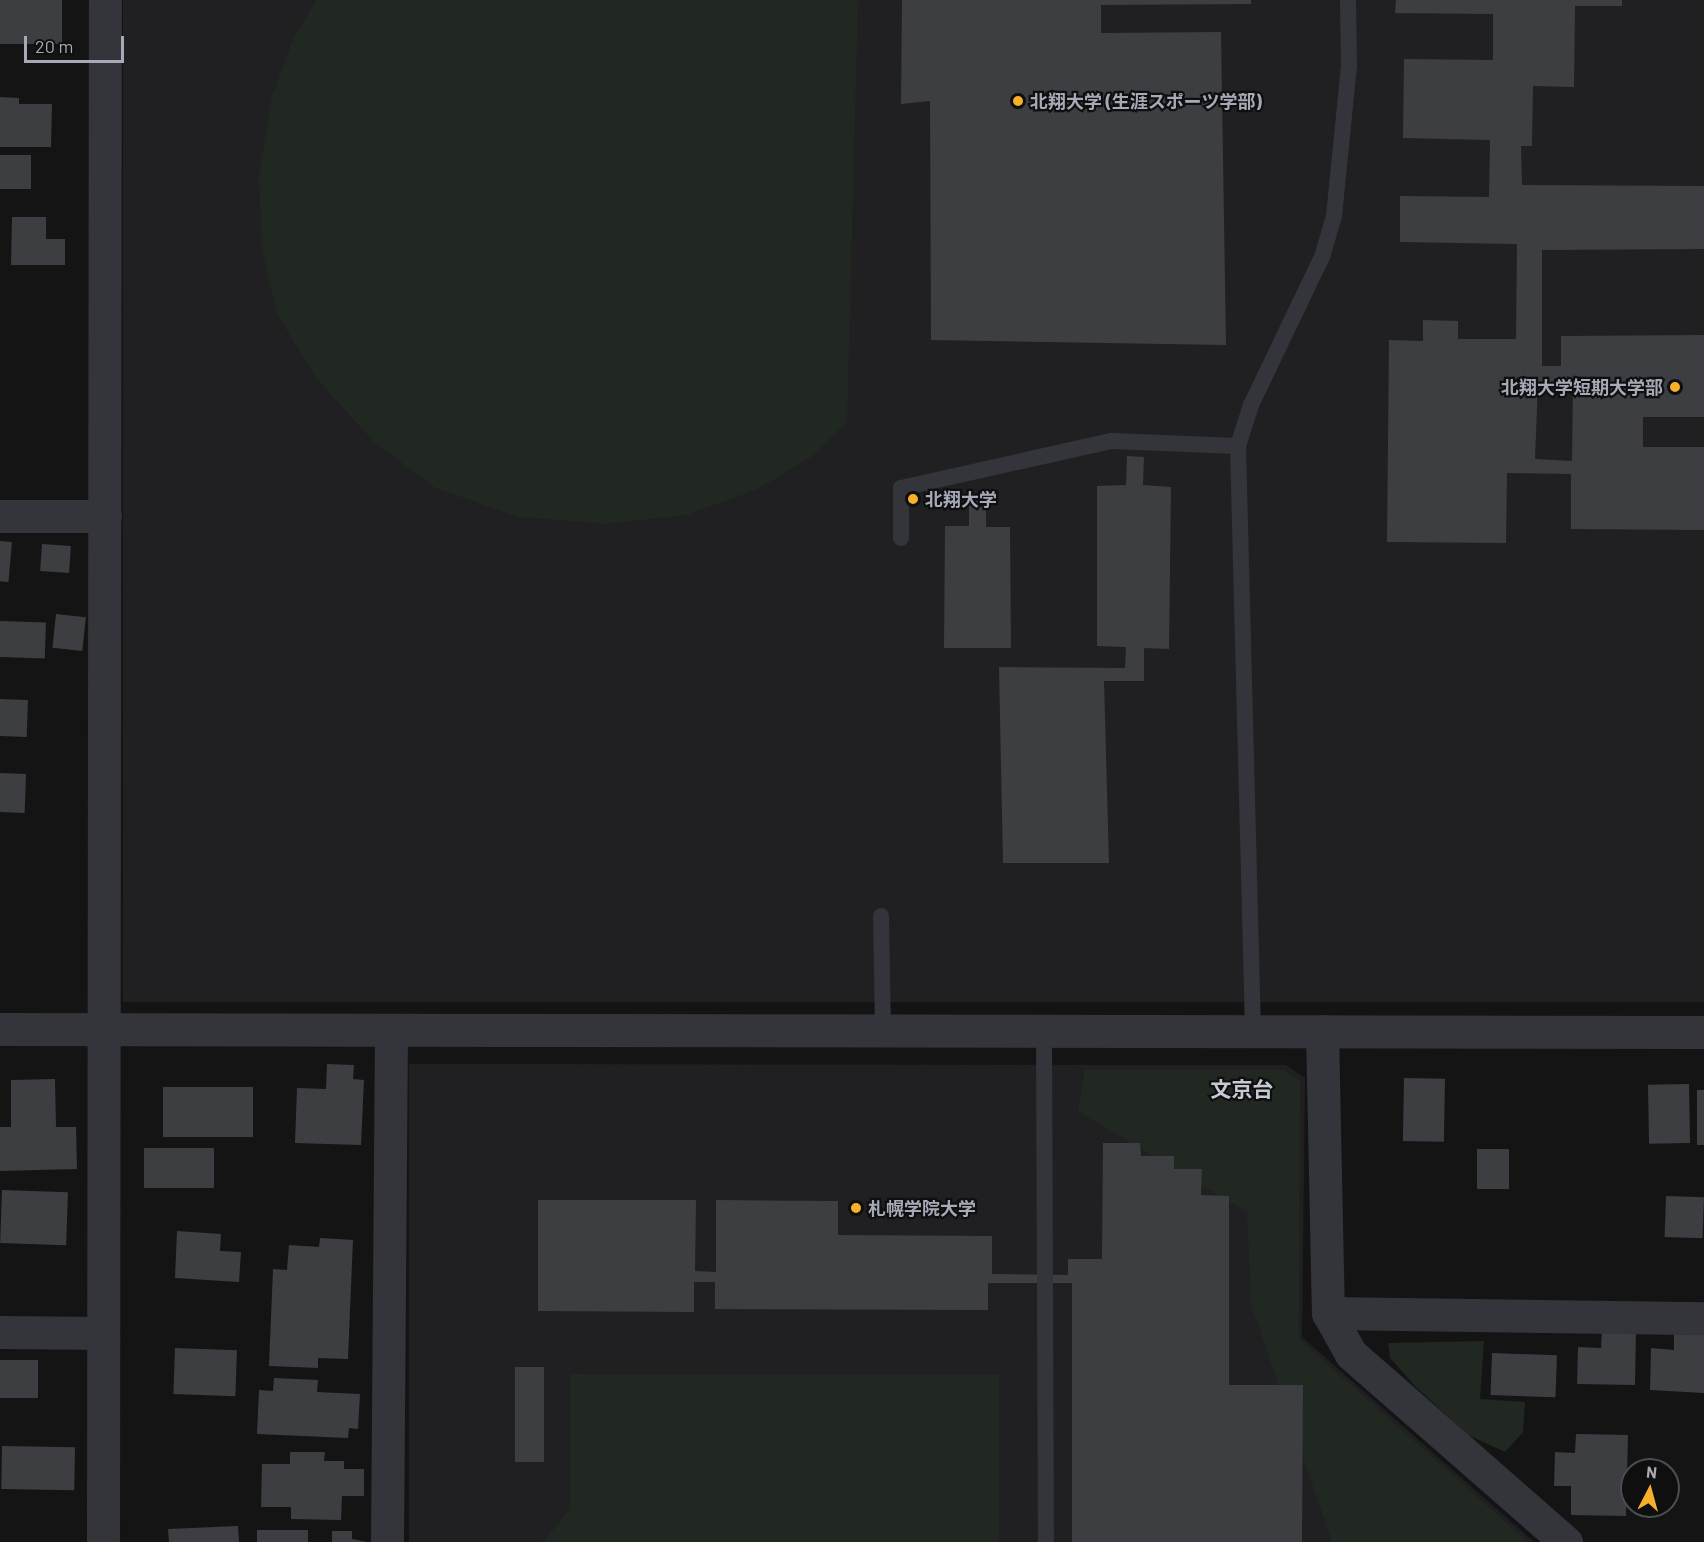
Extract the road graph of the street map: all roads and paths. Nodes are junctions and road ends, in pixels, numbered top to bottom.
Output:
1 (105, 0) edge
2 (1348, 0) edge
3 (1238, 446) junction
4 (0, 516) edge
5 (105, 516) junction
6 (901, 538) dead end
7 (881, 916) dead end
8 (0, 1029) edge
9 (104, 1029) junction
10 (391, 1030) junction
11 (1253, 1031) junction
12 (1322, 1031) junction
13 (883, 1032) junction
14 (1044, 1032) junction
15 (1704, 1032) edge
16 (1328, 1313) junction
17 (1704, 1317) edge
18 (0, 1332) edge
19 (103, 1333) junction
20 (103, 1542) edge
21 (387, 1542) edge
22 (1046, 1542) edge
23 (1566, 1542) edge

1 - 5 street
2 - 3 lane
3 - 6 lane
3 - 11 lane
4 - 5 street
5 - 9 street
7 - 13 lane
8 - 9 street
9 - 10 street
9 - 19 street
10 - 13 street
10 - 21 street
11 - 12 street
11 - 14 street
12 - 15 street
12 - 16 street
13 - 14 street
14 - 22 lane
16 - 17 street
16 - 23 street
18 - 19 street
19 - 20 street

